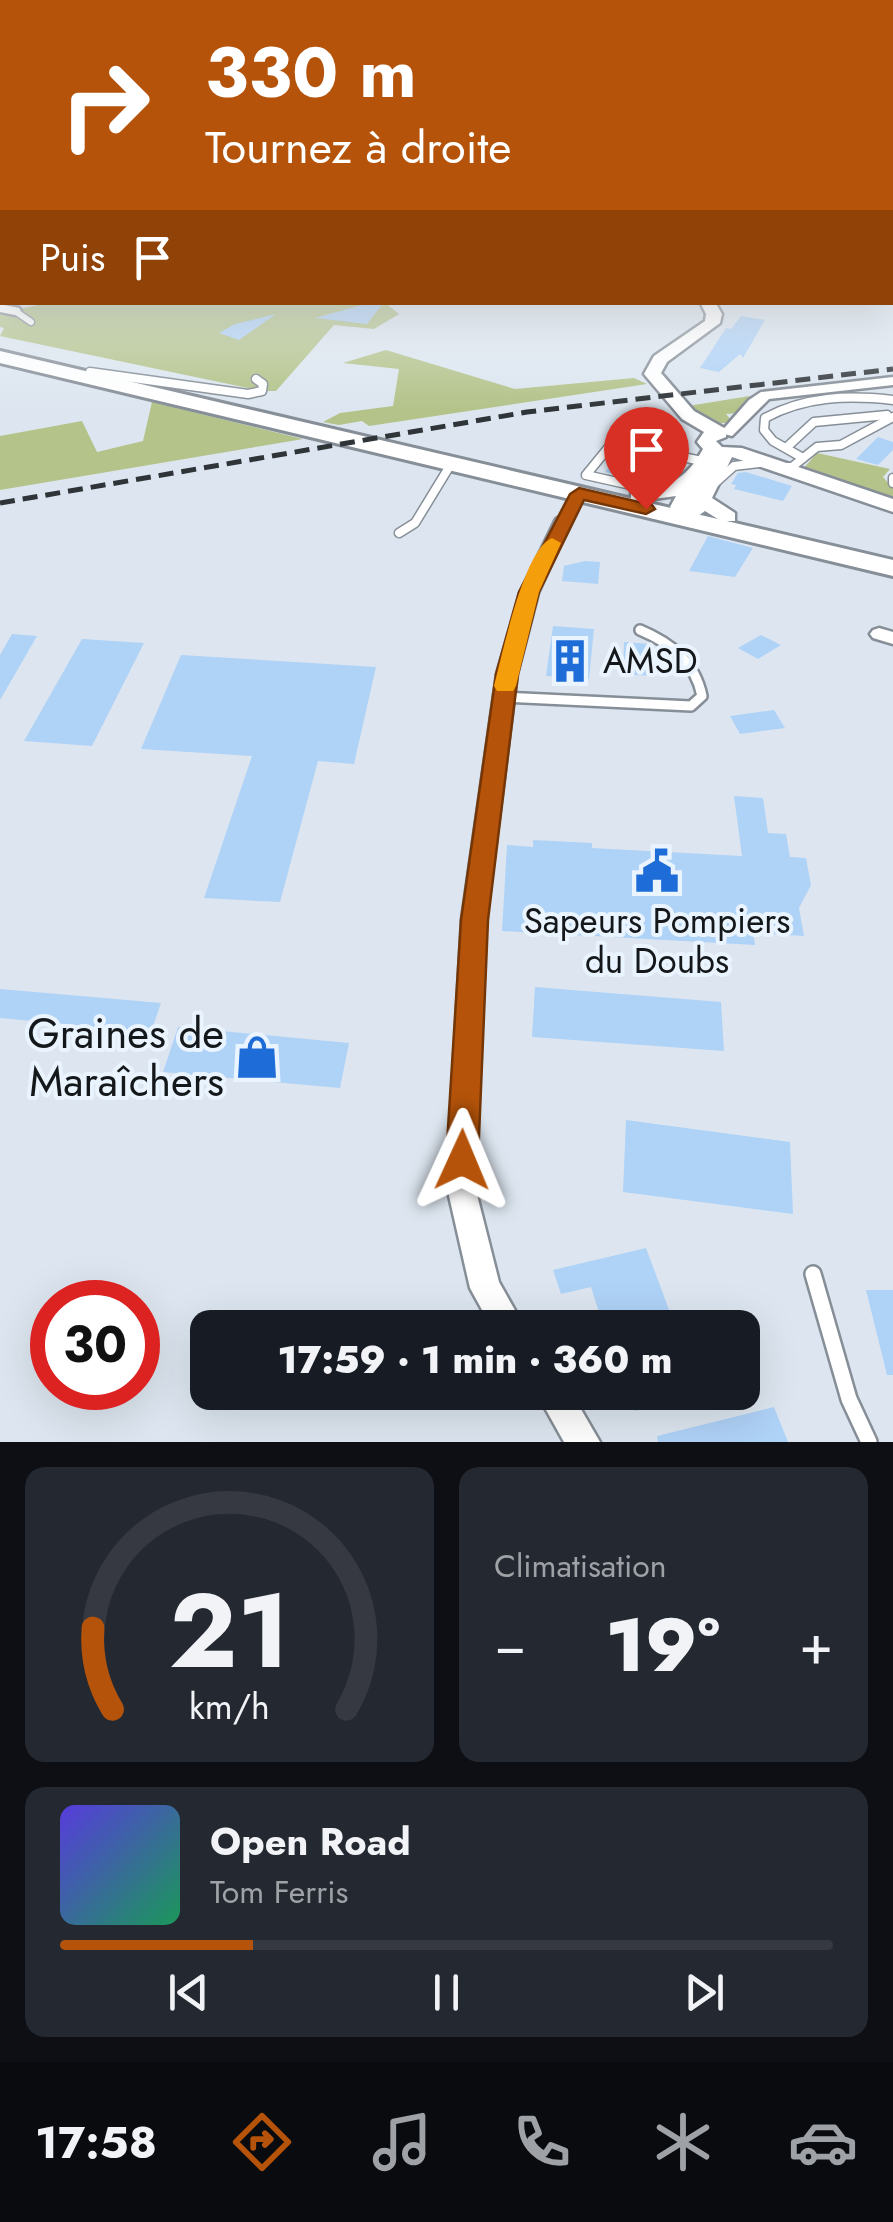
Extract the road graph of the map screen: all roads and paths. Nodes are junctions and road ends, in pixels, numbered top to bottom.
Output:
1 (708, 305) edge
2 (0, 308) edge
3 (14, 312) joint
4 (32, 322) dead end
5 (0, 354) edge
6 (90, 372) junction
7 (256, 379) dead end
8 (893, 381) edge
9 (893, 400) edge
10 (893, 416) edge
11 (787, 447) junction
12 (669, 454) junction
13 (803, 458) junction
14 (767, 463) junction
15 (451, 464) junction
16 (714, 464) junction
17 (579, 494) junction
18 (638, 498) junction
19 (893, 506) edge
20 (564, 520) joint
21 (399, 533) dead end
22 (893, 557) edge
23 (893, 568) edge
24 (640, 630) dead end
25 (504, 697) junction
26 (814, 1274) dead end
27 (499, 1310) edge
28 (563, 1410) edge
29 (583, 1442) edge
30 (869, 1442) edge

1 - 16 street
2 - 3 street
3 - 4 lane
5 - 6 main road
5 - 15 main road
6 - 7 lane
6 - 18 main road
8 - 16 street
9 - 11 lane
10 - 11 lane
10 - 13 lane
11 - 13 lane
12 - 12 lane
12 - 16 lane
13 - 14 lane
14 - 16 street
14 - 16 lane
14 - 19 street
15 - 17 main road
15 - 21 lane
16 - 17 main road
16 - 18 main road
16 - 18 street
16 - 22 main road
16 - 23 main road
17 - 20 lane
20 - 25 street
24 - 25 lane
25 - 27 street
26 - 30 lane
28 - 29 street

